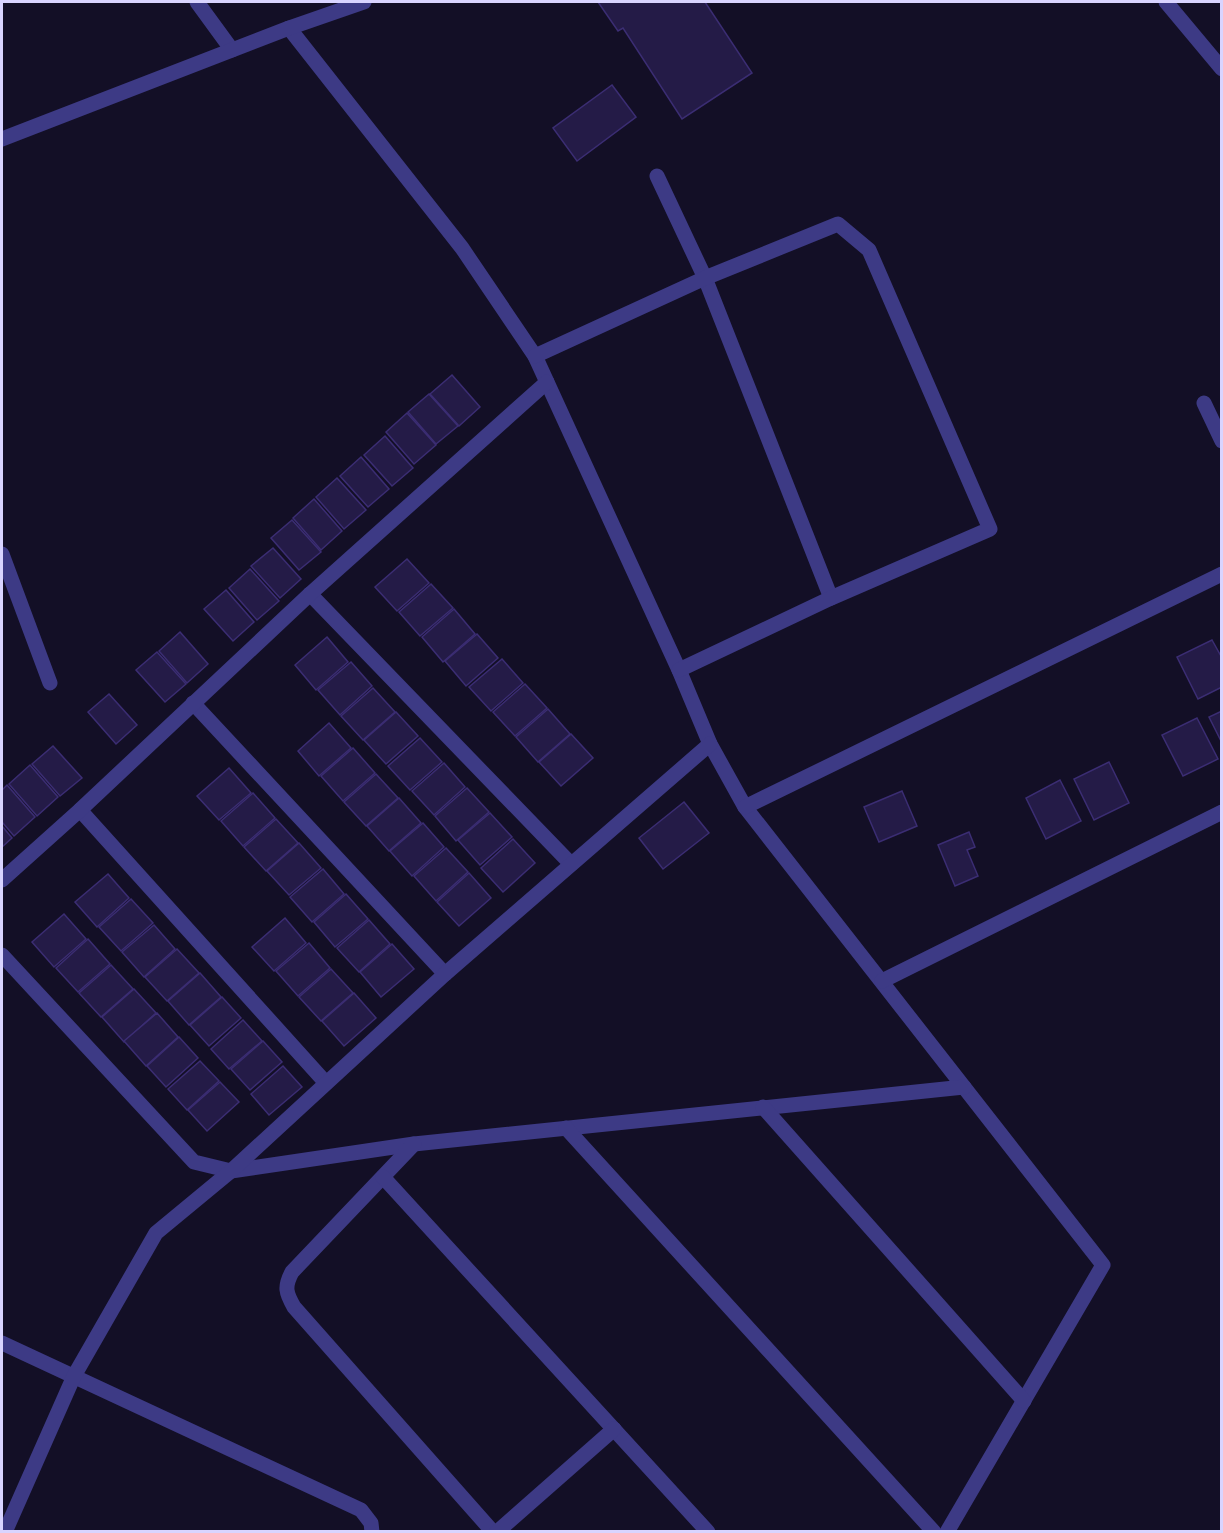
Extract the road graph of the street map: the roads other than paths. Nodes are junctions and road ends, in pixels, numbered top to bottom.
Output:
1 (197, 2) edge
2 (364, 2) edge
3 (1166, 2) edge
4 (289, 28) junction
5 (232, 50) junction
6 (1221, 69) edge
7 (2, 139) edge
8 (657, 176) dead end
9 (705, 278) junction
10 (535, 356) junction
11 (547, 382) junction
12 (1204, 403) dead end
13 (1221, 441) edge
14 (2, 554) edge
15 (1221, 574) edge
16 (310, 594) junction
17 (831, 598) junction
18 (679, 670) junction
19 (50, 683) dead end
20 (193, 703) junction
21 (710, 744) junction
22 (745, 807) junction
23 (80, 810) junction
24 (1221, 812) edge
25 (571, 864) junction
26 (2, 880) edge
27 (2, 956) edge
28 (445, 974) junction
29 (882, 981) junction
30 (326, 1083) junction
31 (964, 1087) junction
32 (764, 1107) junction
33 (566, 1128) junction
34 (414, 1144) junction
35 (231, 1171) junction
36 (383, 1177) junction
37 (2, 1343) edge
38 (74, 1376) junction
39 (1024, 1401) junction
40 (614, 1429) junction
41 (5, 1532) edge
42 (372, 1532) edge
43 (495, 1532) edge
44 (708, 1532) edge
45 (934, 1532) edge
46 (947, 1532) edge

1 - 5 street
2 - 4 street
3 - 6 street
4 - 5 street
4 - 10 street
5 - 7 street
8 - 9 street
9 - 10 street
9 - 17 street
9 - 17 street
10 - 11 street
11 - 16 street
11 - 18 street
12 - 13 street
14 - 19 street
15 - 22 street
16 - 20 street
16 - 25 street
17 - 18 street
18 - 21 street
20 - 23 street
20 - 28 street
21 - 22 street
21 - 25 street
22 - 29 street
23 - 26 street
23 - 30 street
24 - 29 street
25 - 28 street
27 - 35 street
28 - 30 street
29 - 31 street
30 - 35 street
31 - 32 street
31 - 39 street
32 - 33 street
32 - 39 street
33 - 34 street
33 - 45 street
34 - 35 street
34 - 36 street
35 - 38 street
36 - 40 street
36 - 43 street
37 - 38 street
38 - 41 street
38 - 42 street
39 - 46 street
40 - 43 street
40 - 44 street

